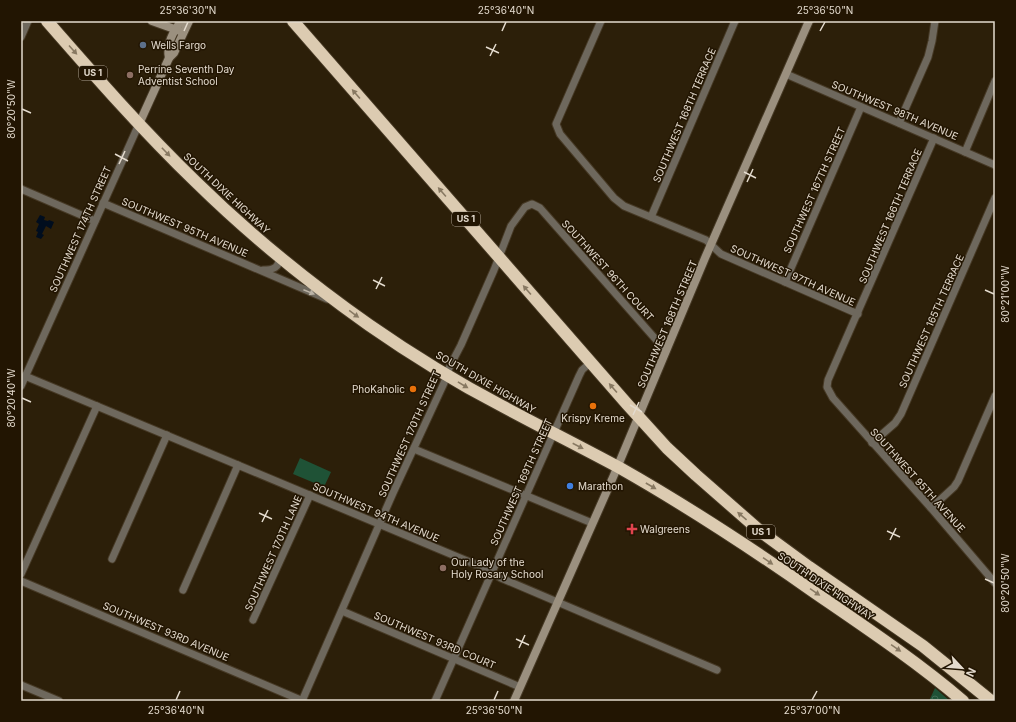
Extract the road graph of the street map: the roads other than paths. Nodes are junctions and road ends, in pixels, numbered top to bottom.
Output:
1 (28, 21) edge
2 (47, 21) edge
3 (152, 21) edge
4 (181, 21) edge
5 (189, 21) edge
6 (293, 21) edge
7 (601, 21) edge
8 (735, 21) edge
9 (810, 21) edge
10 (935, 21) edge
11 (175, 30) junction
12 (184, 32) junction
13 (21, 37) edge
14 (169, 58) junction
15 (786, 74) junction
16 (995, 81) edge
17 (861, 107) junction
18 (139, 124) junction
19 (899, 124) junction
20 (934, 138) junction
21 (964, 152) junction
22 (995, 165) edge
23 (21, 189) edge
24 (995, 198) edge
25 (103, 203) junction
26 (532, 204) joint
27 (651, 217) junction
28 (95, 221) junction
29 (711, 245) junction
30 (279, 256) junction
31 (499, 257) junction
32 (260, 269) junction
33 (785, 282) junction
34 (341, 304) junction
35 (858, 314) junction
36 (666, 351) junction
37 (591, 362) junction
38 (447, 375) junction
39 (25, 376) junction
40 (21, 386) edge
41 (828, 390) joint
42 (995, 396) edge
43 (97, 406) junction
44 (639, 417) junction
45 (554, 434) junction
46 (167, 436) junction
47 (872, 443) junction
48 (414, 449) junction
49 (238, 465) junction
50 (617, 466) junction
51 (310, 495) junction
52 (526, 495) junction
53 (931, 508) junction
54 (592, 523) junction
55 (380, 525) junction
56 (760, 530) junction
57 (748, 546) junction
58 (112, 559) dead end
59 (492, 573) junction
60 (21, 574) edge
61 (21, 581) edge
62 (995, 583) edge
63 (183, 590) dead end
64 (557, 601) junction
65 (865, 605) junction
66 (841, 610) junction
67 (342, 611) junction
68 (253, 620) dead end
69 (899, 628) junction
70 (877, 634) junction
71 (454, 659) junction
72 (717, 670) dead end
73 (21, 685) edge
74 (520, 687) junction
75 (59, 701) edge
76 (302, 701) edge
77 (435, 701) edge
78 (514, 701) edge
79 (963, 701) edge
80 (991, 701) edge

1 - 13 street
2 -> 18 highway, SOUTH DIXIE HIGHWAY / US 1
3 - 11 street
4 - 11 street
5 - 12 street
31 -> 6 highway, SOUTH DIXIE HIGHWAY / US 1
7 - 27 street, SOUTHWEST 97TH AVENUE
8 - 27 street, SOUTHWEST 168TH TERRACE
9 - 15 street, SOUTHWEST 168TH STREET
10 - 19 street
11 - 12 street
11 - 14 street
12 - 14 street
14 - 18 street, SOUTHWEST 174TH STREET
15 - 17 street, SOUTHWEST 98TH AVENUE
15 - 29 street, SOUTHWEST 168TH STREET
16 - 21 street
17 - 19 street, SOUTHWEST 98TH AVENUE
17 - 33 street, SOUTHWEST 167TH STREET
18 - 25 street, SOUTHWEST 174TH STREET
18 -> 30 highway, SOUTH DIXIE HIGHWAY / US 1
19 - 20 street, SOUTHWEST 98TH AVENUE
20 - 21 street, SOUTHWEST 98TH AVENUE
20 - 35 street, SOUTHWEST 166TH TERRACE
21 - 22 street, SOUTHWEST 98TH AVENUE
23 - 28 street
24 - 47 street, SOUTHWEST 165TH TERRACE
25 - 28 street, SOUTHWEST 174TH STREET
25 - 32 street, SOUTHWEST 95TH AVENUE
26 - 31 street, SOUTHWEST 170TH STREET
26 - 36 street, SOUTHWEST 96TH COURT
27 - 29 street, SOUTHWEST 97TH AVENUE
28 - 39 street, SOUTHWEST 174TH STREET
29 - 33 street, SOUTHWEST 97TH AVENUE
29 - 36 street, SOUTHWEST 168TH STREET
30 - 32 street
30 - 34 highway, SOUTH DIXIE HIGHWAY / US 1
37 -> 31 highway, SOUTH DIXIE HIGHWAY / US 1
31 - 38 street, SOUTHWEST 170TH STREET
32 -> 34 street, SOUTHWEST 95TH AVENUE
33 - 35 street, SOUTHWEST 97TH AVENUE
34 -> 38 highway, SOUTH DIXIE HIGHWAY / US 1
35 - 41 street, SOUTHWEST 166TH TERRACE
36 - 44 street, SOUTHWEST 168TH STREET
44 -> 37 highway, SOUTH DIXIE HIGHWAY / US 1
37 - 45 street, SOUTHWEST 169TH STREET
38 -> 45 highway, SOUTH DIXIE HIGHWAY / US 1
38 - 48 street, SOUTHWEST 170TH STREET
39 - 40 street, SOUTHWEST 174TH STREET
39 - 43 street, SOUTHWEST 94TH AVENUE
41 - 47 street, SOUTHWEST 95TH AVENUE
42 - 53 street
43 - 46 street, SOUTHWEST 94TH AVENUE
43 - 60 street
44 - 50 street, SOUTHWEST 168TH STREET
56 -> 44 highway, SOUTH DIXIE HIGHWAY / US 1
45 -> 50 highway, SOUTH DIXIE HIGHWAY / US 1
45 - 52 street, SOUTHWEST 169TH STREET
46 - 49 street, SOUTHWEST 94TH AVENUE
46 - 58 street
47 - 53 street, SOUTHWEST 95TH AVENUE
48 - 52 street
48 - 55 street, SOUTHWEST 170TH STREET
49 - 51 street, SOUTHWEST 94TH AVENUE
49 - 63 street
50 - 54 street, SOUTHWEST 168TH STREET
50 -> 57 highway, SOUTH DIXIE HIGHWAY / US 1
51 - 55 street, SOUTHWEST 94TH AVENUE
51 - 68 street, SOUTHWEST 170TH LANE
52 - 54 street
52 - 59 street, SOUTHWEST 169TH STREET
53 - 62 street, SOUTHWEST 95TH AVENUE
54 - 64 street, SOUTHWEST 168TH STREET
55 - 59 street, SOUTHWEST 94TH AVENUE
55 - 67 street, SOUTHWEST 170TH STREET
56 - 57 highway
56 - 65 highway, SOUTH DIXIE HIGHWAY / US 1
57 -> 66 highway, SOUTH DIXIE HIGHWAY / US 1
59 - 64 street, SOUTHWEST 94TH AVENUE
59 - 71 street, SOUTHWEST 169TH STREET
61 - 76 street, SOUTHWEST 93RD AVENUE
64 - 72 street, SOUTHWEST 94TH AVENUE
64 - 74 street, SOUTHWEST 168TH STREET
65 - 66 highway
65 - 69 highway, SOUTH DIXIE HIGHWAY / US 1
66 - 70 highway, SOUTH DIXIE HIGHWAY / US 1
67 - 71 street, SOUTHWEST 93RD COURT
67 - 76 street, SOUTHWEST 170TH STREET
69 - 70 highway
69 - 80 highway, SOUTH DIXIE HIGHWAY / US 1
70 -> 79 highway, SOUTH DIXIE HIGHWAY / US 1
71 - 74 street, SOUTHWEST 93RD COURT
71 - 77 street, SOUTHWEST 169TH STREET
73 - 75 street
74 - 78 street, SOUTHWEST 168TH STREET

